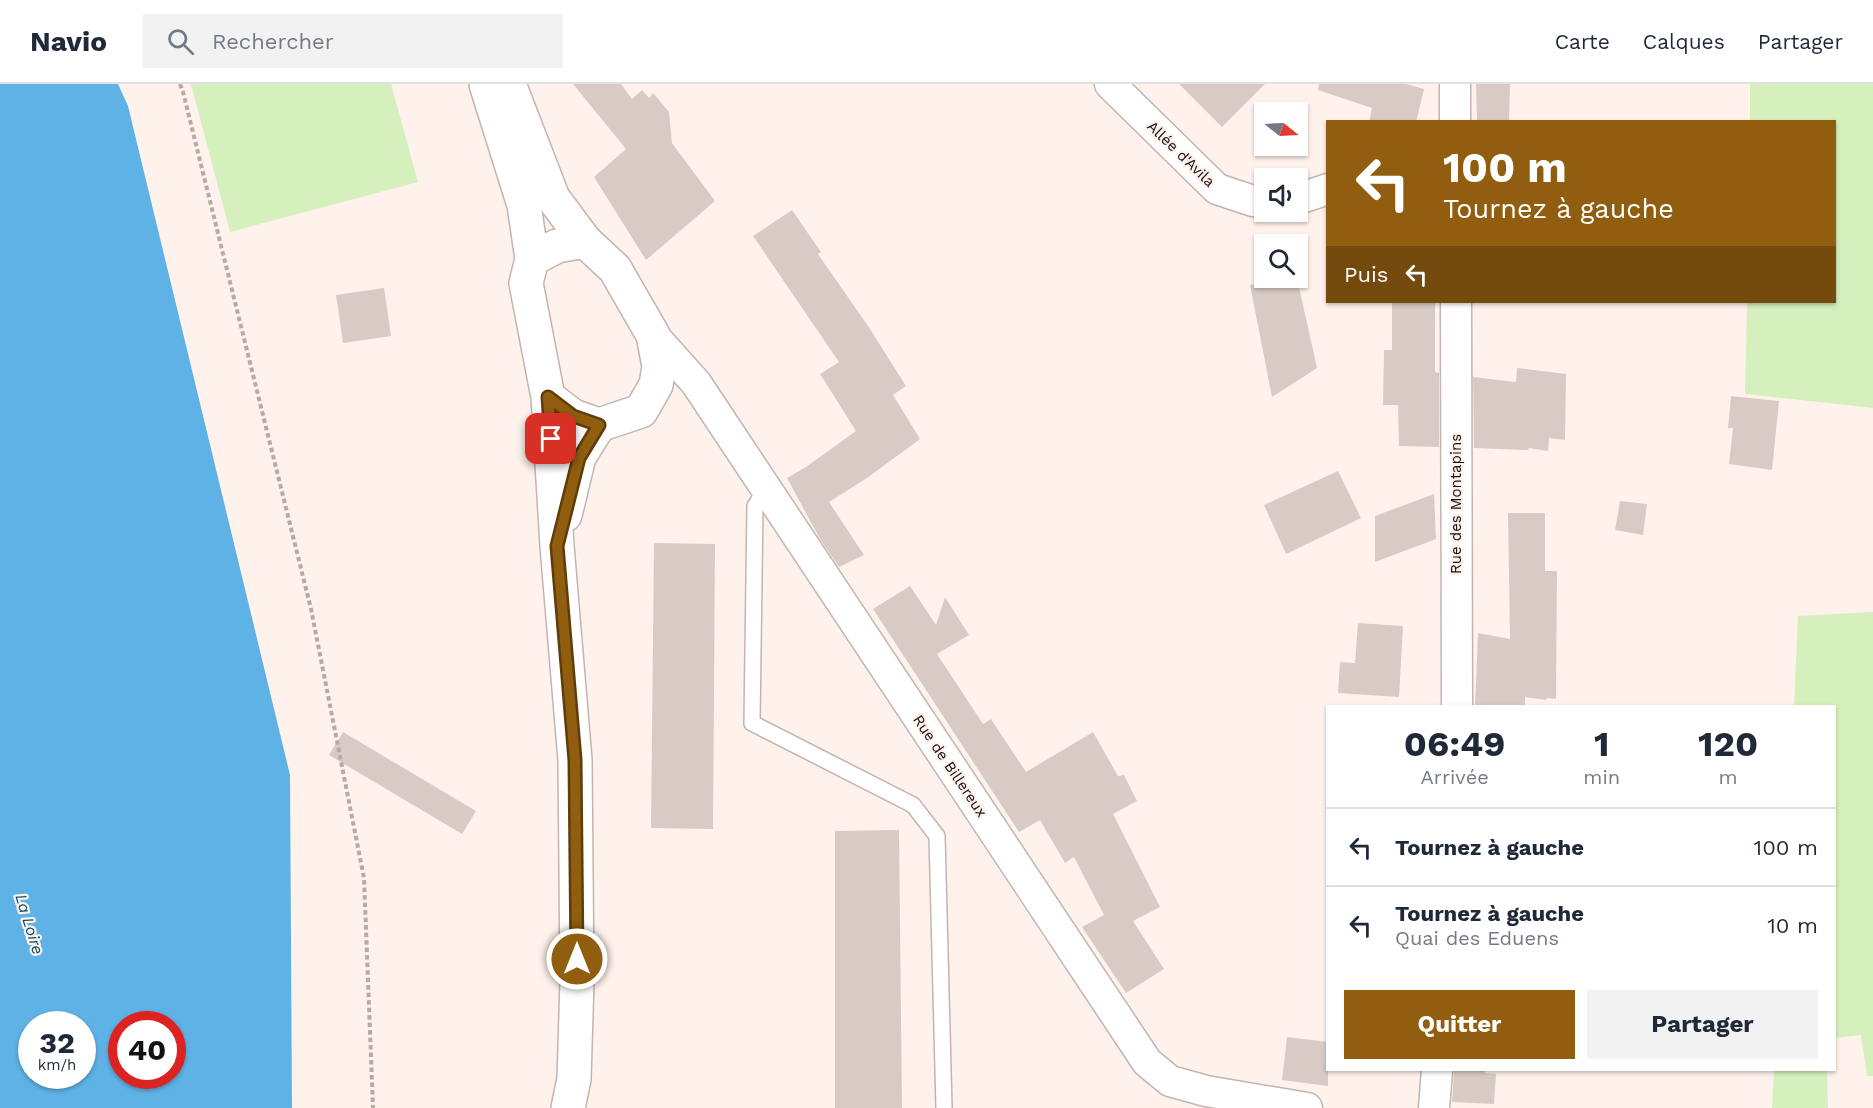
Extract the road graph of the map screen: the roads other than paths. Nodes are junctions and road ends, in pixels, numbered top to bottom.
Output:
1 (486, 84) edge
2 (510, 84) edge
3 (1110, 84) edge
4 (1455, 84) edge
5 (1455, 120) edge
6 (1326, 190) edge
7 (1308, 196) edge
8 (1254, 201) edge
9 (585, 241) junction
10 (532, 259) junction
11 (1456, 303) edge
12 (653, 335) junction
13 (548, 397) junction
14 (599, 425) junction
15 (766, 489) junction
16 (557, 546) junction
17 (1457, 705) edge
18 (1437, 1071) edge
19 (568, 1108) edge
20 (944, 1108) edge
21 (1307, 1108) edge
22 (1434, 1108) edge

1 - 10 street
2 - 9 street
3 - 8 street, Allée d'Avila
4 - 5 street
6 - 7 street
9 - 10 street
9 - 12 street
10 - 13 street
11 - 17 street, Rue des Montapins
12 - 14 street
12 - 15 street, Rue de Billereux
13 - 14 street
13 - 16 street
14 - 16 street
15 - 20 lane
15 - 21 street, Rue de Billereux
16 - 19 street
18 - 22 street

